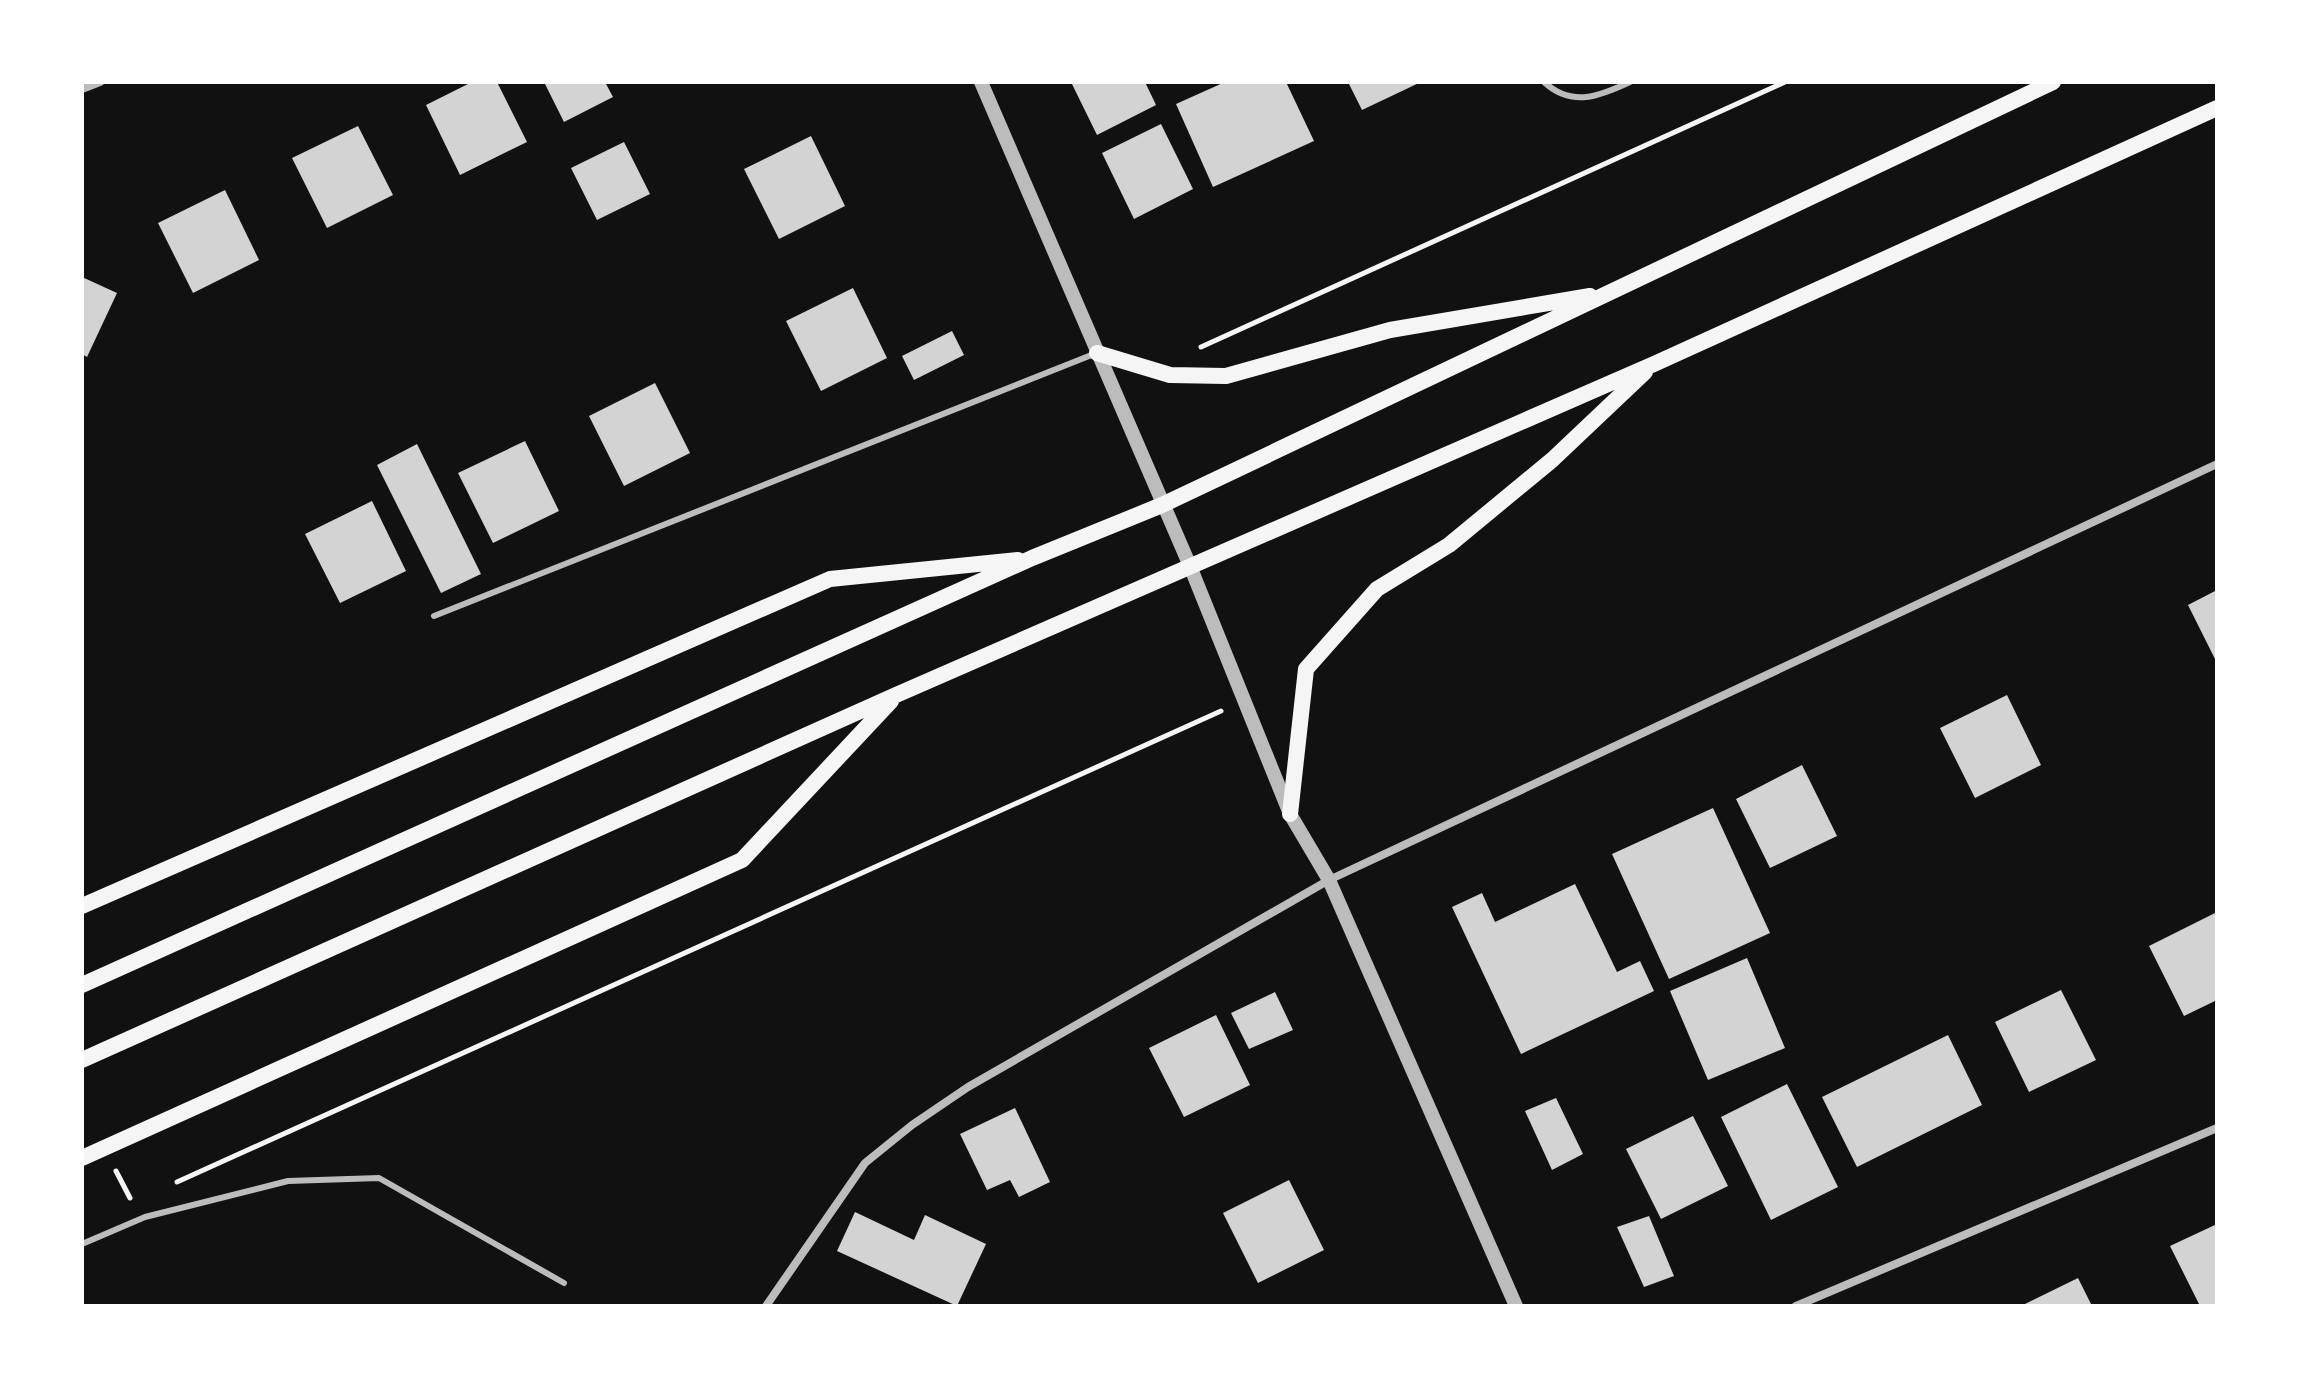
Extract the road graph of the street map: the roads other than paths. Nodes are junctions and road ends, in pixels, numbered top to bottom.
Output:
1 (100, 82) edge
2 (981, 82) edge
3 (1544, 82) edge
4 (1630, 82) edge
5 (2053, 82) edge
6 (82, 89) edge
7 (2217, 108) edge
8 (1611, 292) junction
9 (1097, 353) junction
10 (1654, 364) junction
11 (2217, 464) edge
12 (1162, 505) junction
13 (1032, 558) junction
14 (1190, 566) junction
15 (434, 616) dead end
16 (896, 695) junction
17 (1290, 814) junction
18 (1329, 880) junction
19 (82, 906) edge
20 (82, 985) edge
21 (82, 1060) edge
22 (2217, 1128) edge
23 (82, 1158) edge
24 (82, 1244) edge
25 (564, 1283) dead end
26 (766, 1306) edge
27 (1516, 1306) edge
28 (1796, 1306) edge

1 - 6 street
2 - 9 street
3 - 4 lane
5 - 8 main road
7 - 10 main road
8 - 9 main road
8 - 12 main road
9 - 12 street
9 - 15 lane
10 - 14 main road
10 - 17 main road
11 - 18 street
12 - 13 main road
12 - 14 street
13 - 19 main road
13 - 20 main road
14 - 16 main road
14 - 17 street
16 - 21 main road
16 - 23 main road
17 - 18 street
18 - 26 street
18 - 27 street
22 - 28 street
24 - 25 lane

